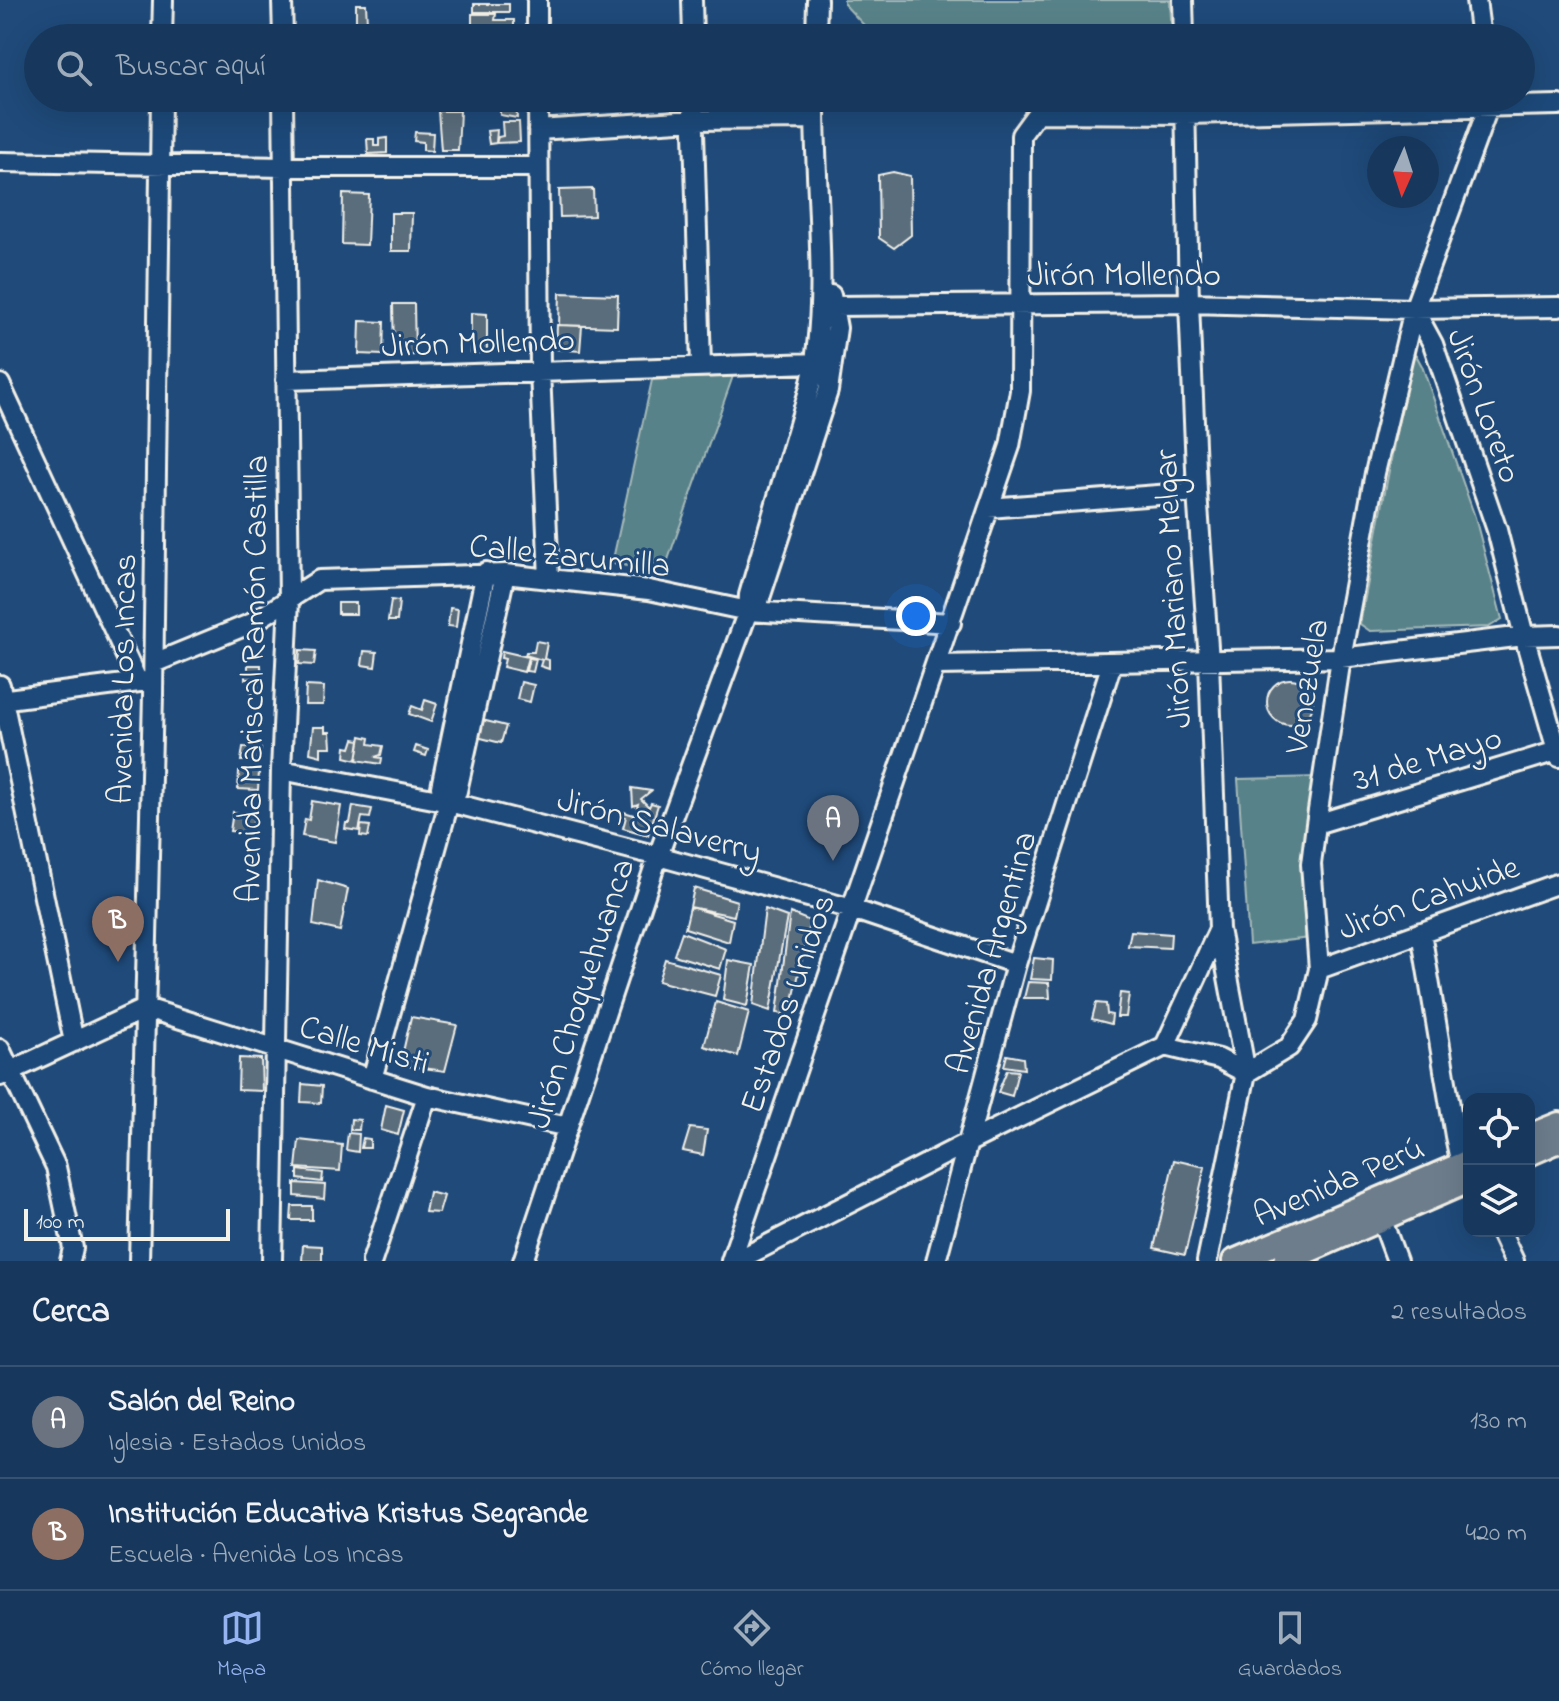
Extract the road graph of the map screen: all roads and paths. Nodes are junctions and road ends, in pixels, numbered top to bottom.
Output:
1 (163, 0) edge
2 (282, 0) edge
3 (537, 0) edge
4 (692, 0) edge
5 (817, 0) edge
6 (1183, 0) edge
7 (1476, 0) edge
8 (162, 24) edge
9 (283, 24) edge
10 (537, 24) edge
11 (693, 24) edge
12 (816, 24) edge
13 (1184, 24) edge
14 (1479, 24) edge
15 (1535, 104) edge
16 (1559, 105) edge
17 (161, 112) edge
18 (283, 112) edge
19 (538, 112) edge
20 (694, 112) edge
21 (815, 112) edge
22 (1058, 112) edge
23 (1186, 112) edge
24 (1485, 112) edge
25 (815, 119) junction
26 (694, 120) junction
27 (538, 130) junction
28 (0, 162) edge
29 (161, 165) junction
30 (284, 167) junction
31 (538, 167) junction
32 (819, 224) junction
33 (1189, 303) junction
34 (1020, 305) junction
35 (834, 306) junction
36 (1559, 307) edge
37 (1414, 309) junction
38 (816, 363) junction
39 (701, 365) junction
40 (540, 371) junction
41 (286, 380) junction
42 (0, 384) edge
43 (1197, 492) junction
44 (989, 508) junction
45 (486, 572) junction
46 (505, 574) junction
47 (549, 579) junction
48 (289, 600) junction
49 (748, 611) junction
50 (951, 623) junction
51 (1559, 635) edge
52 (1524, 636) junction
53 (1341, 658) junction
54 (1209, 661) junction
55 (1112, 663) junction
56 (936, 665) junction
57 (148, 675) junction
58 (2, 695) edge
59 (1558, 754) edge
60 (281, 770) junction
61 (449, 802) junction
62 (1316, 824) junction
63 (658, 856) junction
64 (1559, 883) edge
65 (852, 909) junction
66 (1219, 929) junction
67 (1421, 932) junction
68 (1016, 964) junction
69 (1319, 969) junction
70 (146, 1008) junction
71 (74, 1042) junction
72 (1165, 1046) junction
73 (0, 1049) edge
74 (276, 1050) junction
75 (1246, 1073) junction
76 (5, 1074) edge
77 (372, 1079) junction
78 (427, 1096) junction
79 (1559, 1124) edge
80 (568, 1127) junction
81 (1535, 1134) edge
82 (1559, 1141) edge
83 (969, 1142) junction
84 (1535, 1151) edge
85 (1466, 1165) edge
86 (1463, 1172) edge
87 (1378, 1210) junction
88 (1503, 1237) edge
89 (70, 1261) edge
90 (139, 1261) edge
91 (272, 1261) edge
92 (372, 1261) edge
93 (523, 1261) edge
94 (733, 1261) edge
95 (936, 1261) edge
96 (1207, 1261) edge
97 (1234, 1261) edge
98 (1285, 1261) edge
99 (1397, 1261) edge
100 (1514, 1261) edge

1 - 8 street
2 - 9 street
3 - 10 street
4 - 11 street
5 - 12 street
6 - 13 street
7 - 14 street
15 - 16 street
17 - 29 street, Avenida Los Incas
18 - 30 street, Avenida Mariscal Ramón Castilla
19 - 27 street
20 - 26 street
21 - 25 street, Jirón Choquehuanca
22 - 34 street, Estados Unidos
23 - 33 street, Jirón Mariano Melgar
24 - 37 street, Venezuela
25 - 26 street
25 - 32 street, Jirón Choquehuanca
26 - 27 street
26 - 39 street
27 - 31 street
28 - 29 street
29 - 30 street
29 - 57 street, Avenida Los Incas
30 - 31 street
30 - 41 street, Avenida Mariscal Ramón Castilla
31 - 40 street
32 - 35 street, Jirón Choquehuanca
32 - 38 street, Jirón Choquehuanca
33 - 34 street, Jirón Mollendo
33 - 37 street, Jirón Mollendo
33 - 43 street, Jirón Mariano Melgar
34 - 35 street, Jirón Mollendo
34 - 44 street, Estados Unidos
35 - 49 street, Jirón Choquehuanca
36 - 37 street, Jirón Mollendo
37 - 52 street, Jirón Loreto
37 - 53 street, Venezuela
38 - 39 street, Jirón Mollendo
38 - 49 street, Jirón Choquehuanca
39 - 40 street, Jirón Mollendo
40 - 41 street, Jirón Mollendo
40 - 47 street
41 - 48 street, Avenida Mariscal Ramón Castilla
42 - 57 street
43 - 44 street
43 - 54 street, Jirón Mariano Melgar
44 - 50 street, Estados Unidos
45 - 46 street, Calle Zarumilla
45 - 48 street, Calle Zarumilla
45 - 61 street
46 - 47 street, Calle Zarumilla
46 - 61 street
47 - 49 street, Calle Zarumilla
48 - 57 street, Calle Zarumilla
48 - 60 street, Avenida Mariscal Ramón Castilla
49 - 50 street, Calle Zarumilla
49 - 63 street, Jirón Choquehuanca
50 - 56 street, Estados Unidos
51 - 52 street
52 - 53 street
52 - 59 street, Jirón Loreto
53 - 54 street
53 - 62 street, Venezuela
54 - 55 street
54 - 66 street, Jirón Mariano Melgar
55 - 56 street
55 - 68 street, Avenida Argentina
56 - 65 street, Estados Unidos
57 - 58 street, Calle Zarumilla
57 - 70 street, Avenida Los Incas
58 - 71 street
59 - 62 street, 31 de Mayo
60 - 61 street, Jirón Salaverry
60 - 74 street, Avenida Mariscal Ramón Castilla
61 - 63 street, Jirón Salaverry
61 - 77 street
62 - 69 street, Venezuela
63 - 65 street, Jirón Salaverry
63 - 80 street, Jirón Choquehuanca
64 - 67 street, Jirón Cahuide
65 - 68 street, Jirón Salaverry
65 - 94 street, Estados Unidos
66 - 72 street
66 - 75 street, Jirón Mariano Melgar
67 - 69 street, Jirón Cahuide
67 - 85 street
68 - 83 street, Avenida Argentina
69 - 75 street, Venezuela
70 - 71 street
70 - 74 street, Calle Misti
70 - 90 street, Avenida Los Incas
71 - 76 street
72 - 75 street
72 - 83 street
73 - 76 street
74 - 77 street, Calle Misti
74 - 91 street, Avenida Mariscal Ramón Castilla
75 - 96 street
76 - 89 street
77 - 78 street, Calle Misti
78 - 80 street, Calle Misti
78 - 92 street
79 - 81 main road
80 - 93 street, Jirón Choquehuanca
82 - 84 main road
83 - 94 street
83 - 95 street, Avenida Argentina
86 - 87 main road, Avenida Perú
87 - 97 main road, Avenida Perú
87 - 98 main road, Avenida Perú
87 - 99 street
88 - 100 street

